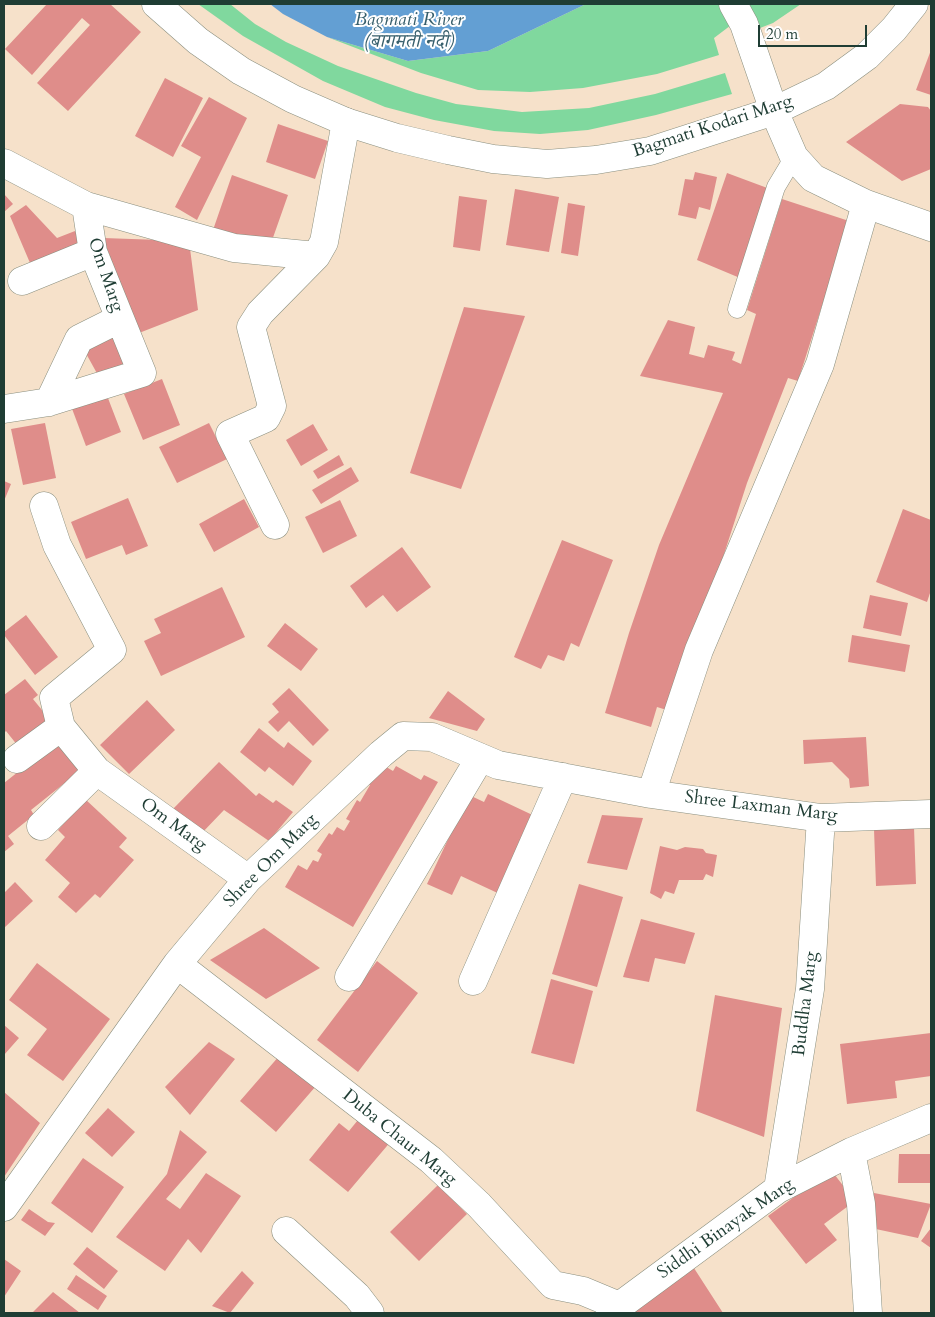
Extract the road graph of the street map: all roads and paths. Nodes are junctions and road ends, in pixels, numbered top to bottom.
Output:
1 (156, 4) edge
2 (914, 4) edge
3 (738, 14) edge
4 (774, 111) junction
5 (346, 122) junction
6 (794, 157) junction
7 (4, 163) edge
8 (866, 204) junction
9 (86, 206) junction
10 (931, 227) edge
11 (93, 252) junction
12 (316, 256) junction
13 (22, 281) dead end
14 (737, 309) dead end
15 (119, 319) junction
16 (49, 402) junction
17 (4, 409) edge
18 (44, 506) dead end
19 (275, 525) dead end
20 (61, 727) junction
21 (8, 757) edge
22 (480, 758) junction
23 (97, 771) junction
24 (564, 777) junction
25 (651, 794) junction
26 (931, 814) edge
27 (820, 818) junction
28 (41, 826) dead end
29 (248, 879) junction
30 (177, 964) junction
31 (349, 977) dead end
32 (472, 981) dead end
33 (931, 1118) edge
34 (850, 1152) junction
35 (778, 1189) junction
36 (4, 1207) edge
37 (286, 1230) dead end
38 (614, 1310) edge
39 (370, 1313) edge
40 (868, 1313) edge

1 - 5 street, Bagmati Kodari Marg
2 - 4 street, Bagmati Kodari Marg
3 - 4 street
4 - 5 street, Bagmati Kodari Marg
4 - 6 street
5 - 12 street
6 - 8 street
6 - 14 lane
7 - 9 street
8 - 10 street
8 - 25 street
9 - 11 street, Om Marg
9 - 12 street, Om Marg
11 - 13 street
11 - 15 street, Om Marg
12 - 19 street
15 - 16 street
15 - 16 street, Om Marg
16 - 17 street, Om Marg
18 - 20 street
20 - 21 street
20 - 23 street, Om Marg
22 - 24 street, Shree Om Marg
22 - 29 street, Shree Om Marg
22 - 31 street
23 - 28 street
23 - 29 street, Om Marg
24 - 25 street, Shree Om Marg
24 - 32 street
25 - 27 street, Shree Laxman Marg
26 - 27 street, Shree Laxman Marg
27 - 35 street, Buddha Marg
29 - 30 street, Shree Om Marg
30 - 36 street, Shree Om Marg
30 - 38 street, Duba Chaur Marg
33 - 34 street, Siddhi Binayak Marg
34 - 35 street, Siddhi Binayak Marg
34 - 40 street
35 - 38 street, Siddhi Binayak Marg
37 - 39 street

